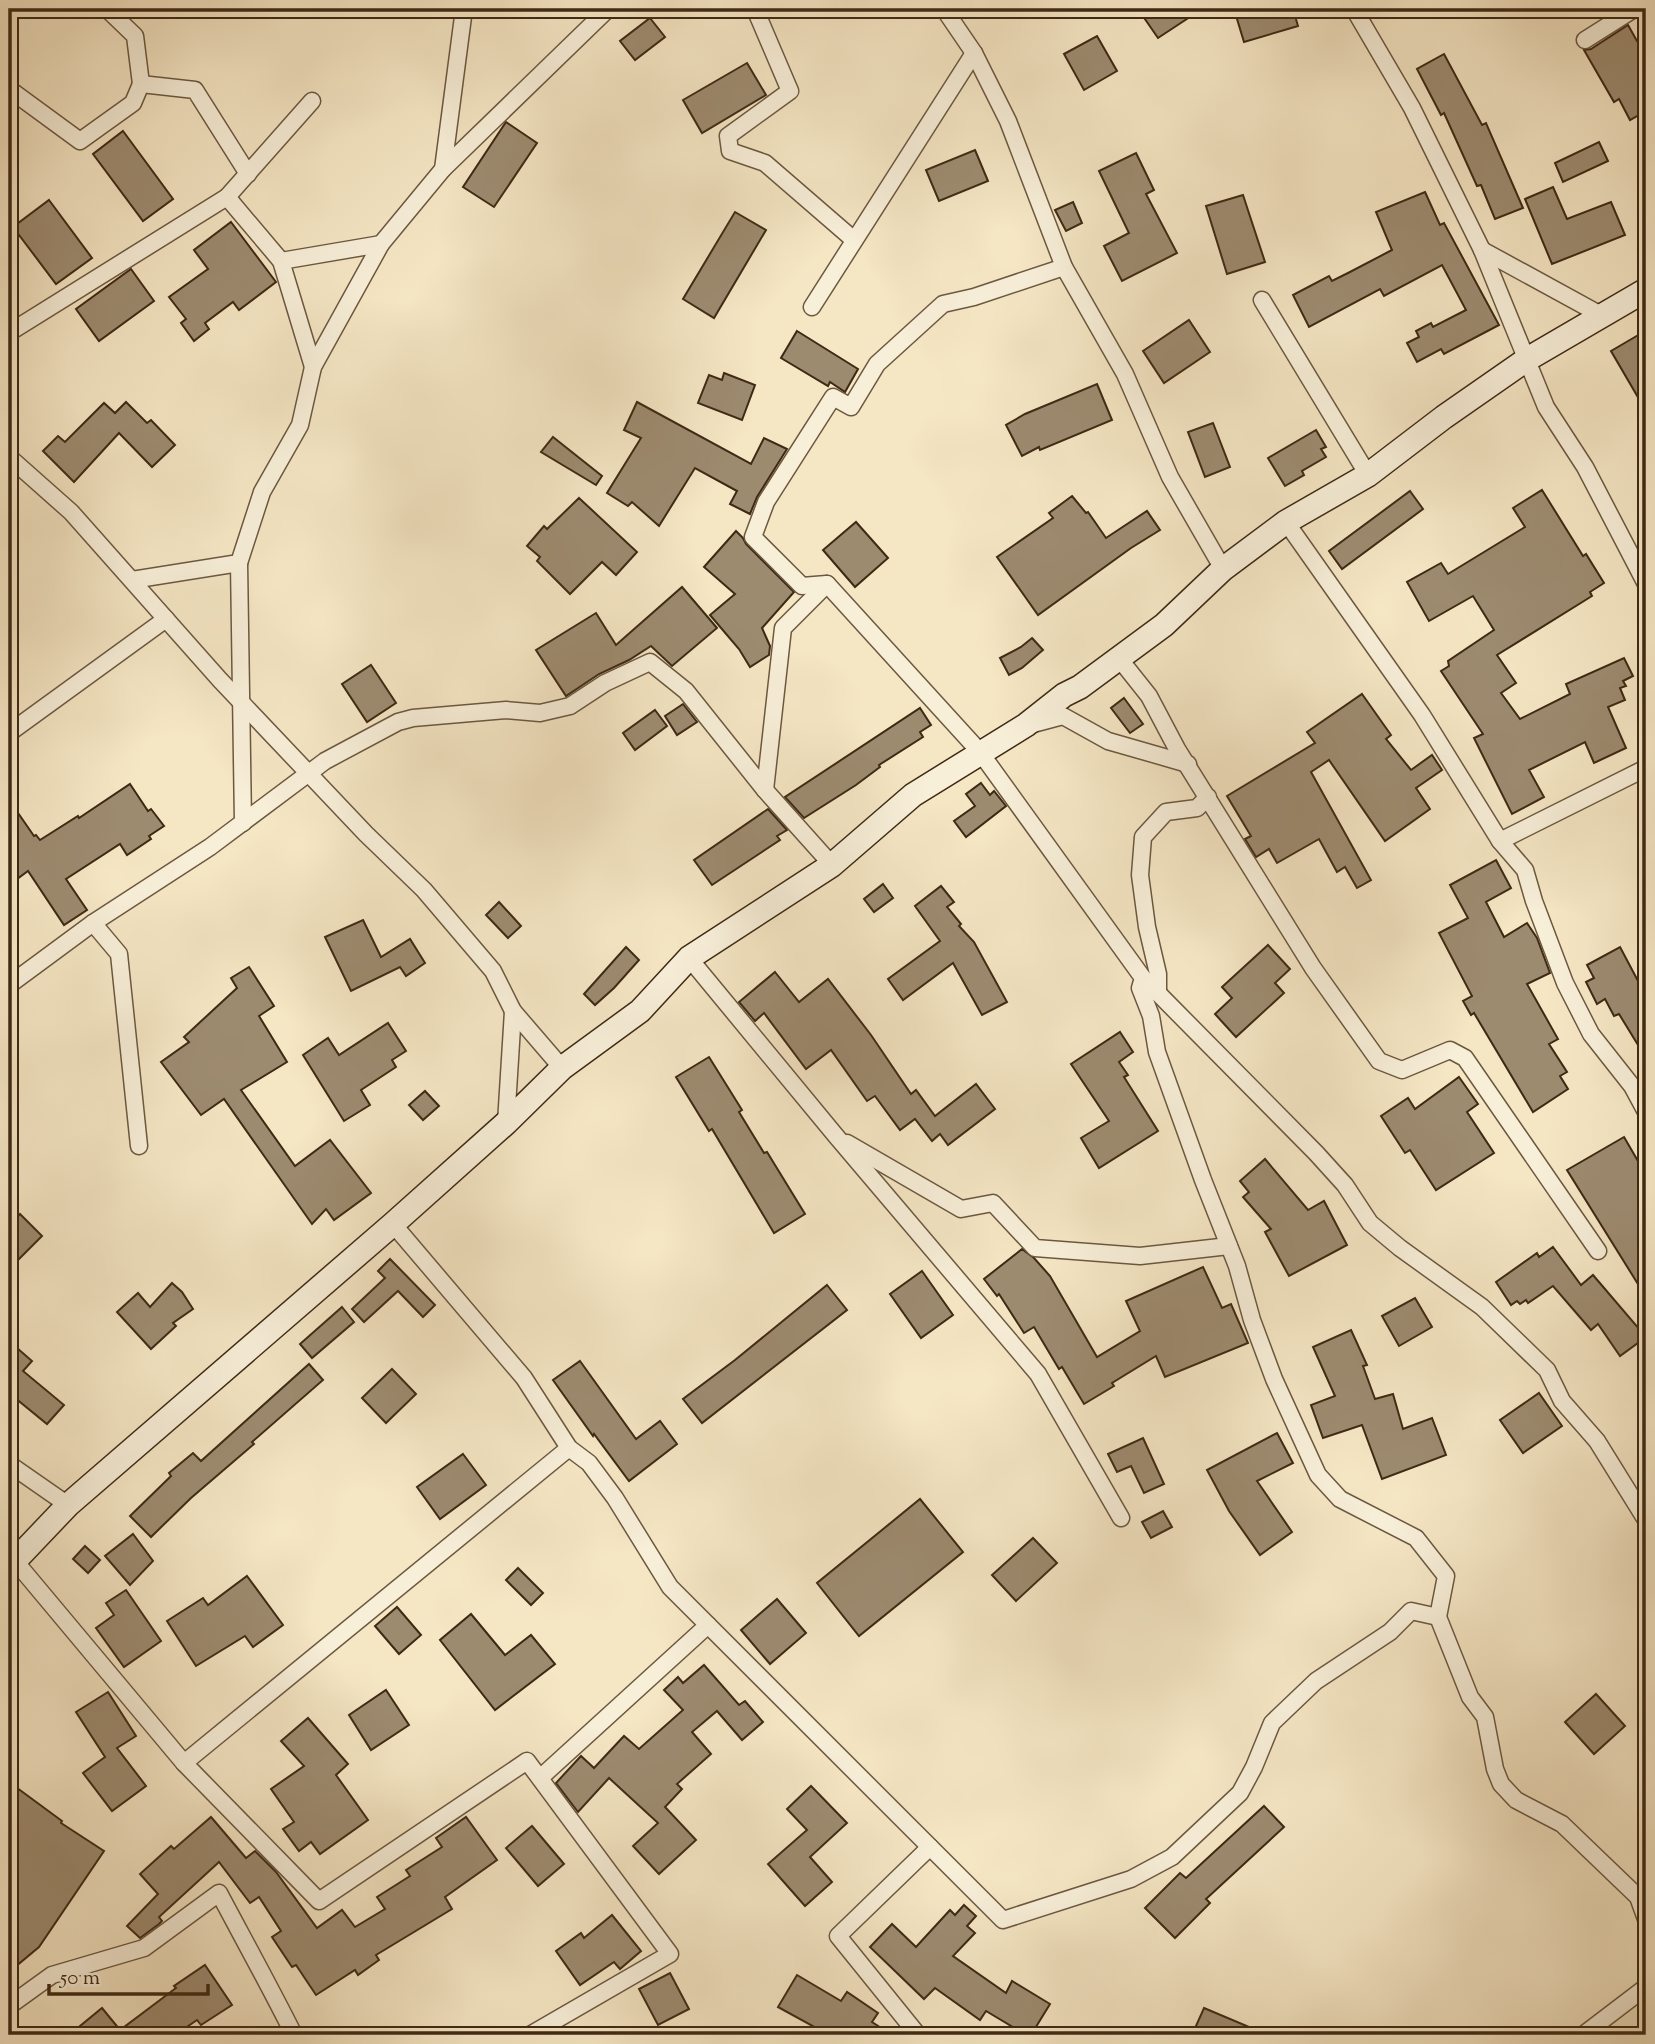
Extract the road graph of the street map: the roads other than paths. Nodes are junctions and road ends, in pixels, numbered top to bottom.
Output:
1 (107, 9) edge
2 (464, 9) edge
3 (755, 9) edge
4 (944, 9) edge
5 (1354, 9) edge
6 (1634, 9) edge
7 (601, 11) edge
8 (1584, 40) dead end
9 (974, 53) junction
10 (141, 84) junction
11 (9, 89) edge
12 (312, 101) dead end
13 (443, 169) junction
14 (248, 174) junction
15 (227, 197) junction
16 (854, 240) junction
17 (381, 244) junction
18 (1482, 250) junction
19 (281, 261) junction
20 (1064, 267) junction
21 (1646, 290) edge
22 (1262, 300) dead end
23 (812, 307) dead end
24 (1601, 315) junction
25 (11, 326) edge
26 (1526, 360) junction
27 (313, 367) junction
28 (9, 457) edge
29 (1368, 474) junction
30 (1286, 522) junction
31 (239, 563) junction
32 (1223, 569) junction
33 (132, 580) junction
34 (827, 584) junction
35 (1646, 584) edge
36 (166, 619) junction
37 (1118, 657) junction
38 (241, 702) junction
39 (1026, 725) junction
40 (9, 733) edge
41 (980, 752) junction
42 (1188, 764) junction
43 (1646, 768) edge
44 (308, 774) junction
45 (765, 790) junction
46 (1208, 797) junction
47 (243, 823) junction
48 (1500, 842) junction
49 (832, 865) junction
50 (93, 923) junction
51 (689, 958) junction
52 (1143, 978) junction
53 (9, 985) edge
54 (1158, 993) junction
55 (513, 1011) junction
56 (562, 1068) junction
57 (1646, 1112) edge
58 (506, 1123) junction
59 (836, 1136) junction
60 (139, 1146) dead end
61 (393, 1224) junction
62 (1229, 1246) junction
63 (1598, 1251) dead end
64 (569, 1448) junction
65 (9, 1464) edge
66 (68, 1505) junction
67 (1121, 1518) dead end
68 (1646, 1520) edge
69 (12, 1564) edge
70 (1438, 1617) junction
71 (708, 1625) junction
72 (184, 1763) junction
73 (540, 1779) junction
74 (930, 1847) junction
75 (1642, 1896) edge
76 (1646, 1919) edge
77 (1646, 1987) edge
78 (9, 2006) edge
79 (294, 2035) edge
80 (530, 2035) edge
81 (918, 2035) edge
82 (1583, 2035) edge

1 - 10 street
2 - 13 street
3 - 16 street
4 - 9 street
5 - 18 street
6 - 8 street
7 - 13 street
9 - 16 street
9 - 20 street
10 - 11 street
10 - 14 street
12 - 14 street
13 - 17 street
14 - 15 street
15 - 19 street
15 - 25 street
16 - 23 street
17 - 19 street
17 - 27 street
18 - 24 street
18 - 26 street
19 - 27 street
20 - 32 street
20 - 34 street
21 - 24 street
22 - 29 street
24 - 26 street
26 - 29 street
26 - 35 street
27 - 31 street
28 - 33 street
29 - 30 street
30 - 32 street
30 - 48 street
31 - 33 street
31 - 38 street
32 - 37 street
33 - 36 street
34 - 41 street
34 - 45 street
36 - 38 street
36 - 40 street
37 - 39 street
37 - 42 street
38 - 44 street
38 - 47 street
39 - 41 street
39 - 42 street
41 - 49 street
41 - 52 street
42 - 46 street
43 - 48 street
44 - 45 street
44 - 47 street
44 - 55 street
45 - 49 street
46 - 54 street
46 - 63 street
47 - 50 street
48 - 57 street
49 - 51 street
50 - 53 street
50 - 60 street
51 - 56 street
51 - 59 street
52 - 54 street
52 - 62 street
54 - 68 street
55 - 56 street
55 - 58 street
56 - 58 street
58 - 61 street
59 - 62 street
59 - 67 street
61 - 64 street
61 - 66 street
62 - 70 street
64 - 71 street
64 - 72 street
65 - 66 street
66 - 69 street
69 - 72 street
70 - 74 street
70 - 75 street
71 - 73 street
71 - 74 street
72 - 73 street
73 - 80 street
74 - 81 street
75 - 76 street
77 - 82 street
78 - 79 street

